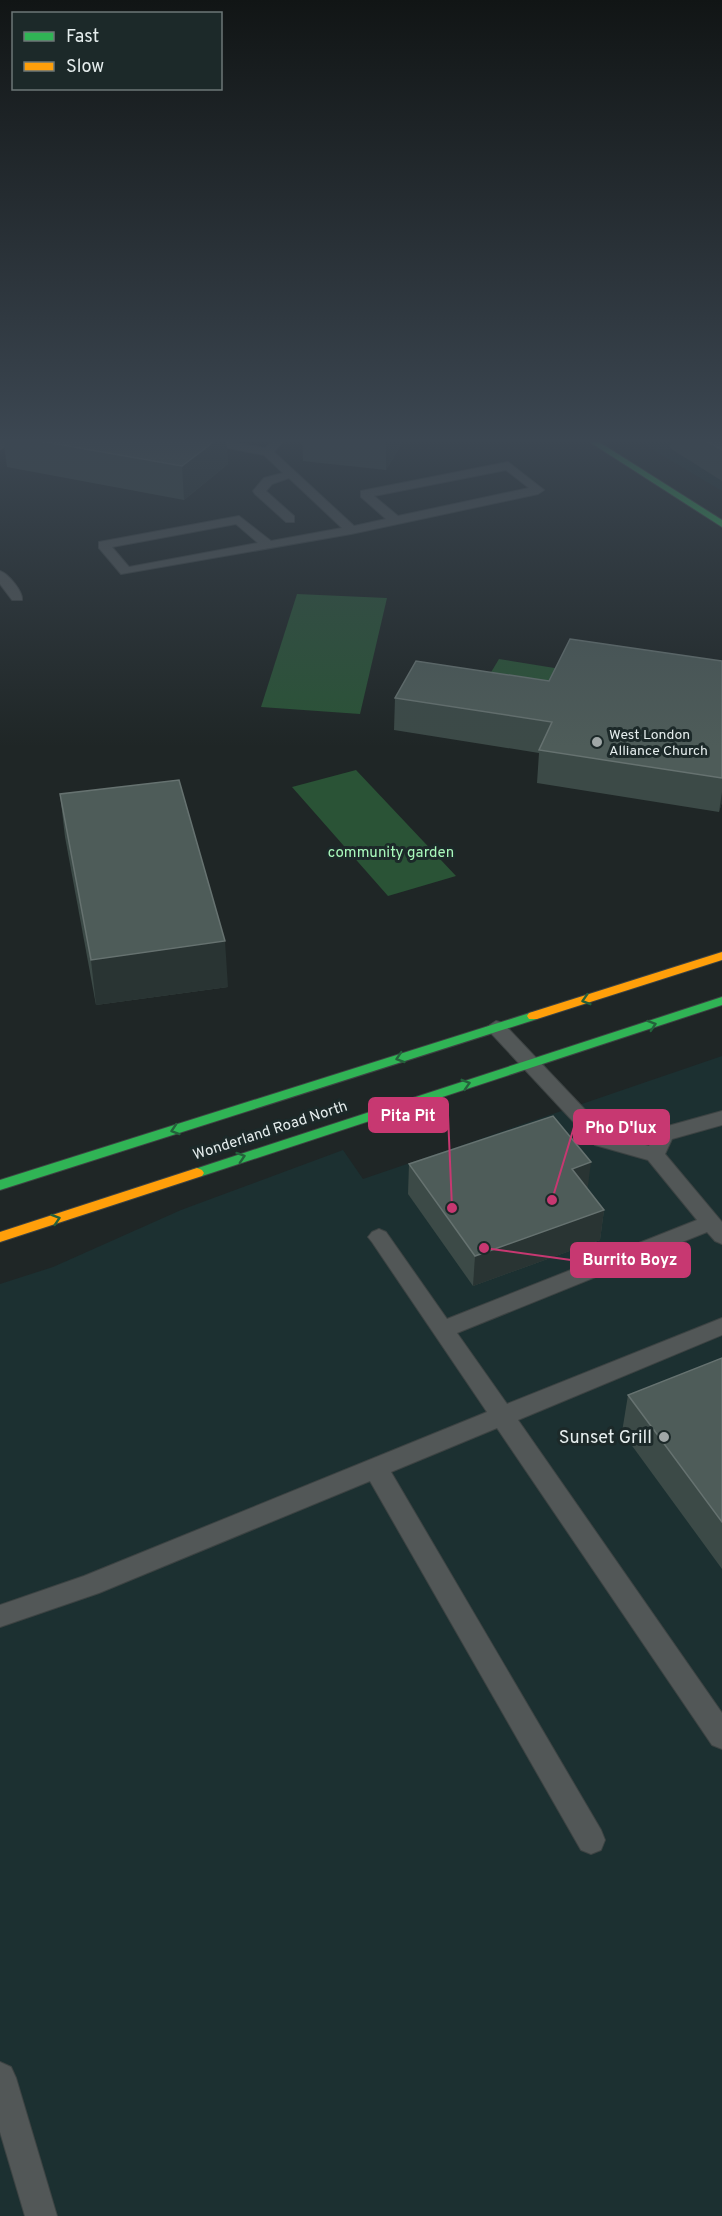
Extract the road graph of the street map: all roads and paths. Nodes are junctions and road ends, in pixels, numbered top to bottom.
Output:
1 (128, 540) edge
2 (263, 540) edge
3 (293, 540) edge
4 (268, 545) junction
5 (0, 575) edge
6 (17, 597) dead end
7 (722, 956) edge
8 (722, 1001) edge
9 (496, 1027) junction
10 (529, 1064) junction
11 (722, 1118) edge
12 (655, 1155) junction
13 (0, 1185) edge
14 (715, 1229) edge
15 (0, 1237) edge
16 (379, 1237) dead end
17 (722, 1326) edge
18 (442, 1330) junction
19 (500, 1414) junction
20 (375, 1467) junction
21 (0, 1616) edge
22 (722, 1736) edge
23 (591, 1840) dead end
24 (0, 2078) edge
25 (41, 2216) edge

1 - 4 lane
2 - 4 lane
3 - 4 lane
5 - 6 lane
7 -> 9 main road, Wonderland Road North
10 -> 8 main road, Wonderland Road North
9 - 10 lane
9 -> 13 main road, Wonderland Road North
10 - 12 lane
15 -> 10 main road, Wonderland Road North
11 - 12 lane
12 - 14 lane
14 - 18 lane
16 - 18 lane
17 - 19 lane
18 - 19 lane
19 - 20 lane
19 - 22 lane
20 - 21 lane
20 - 23 lane
24 - 25 lane

